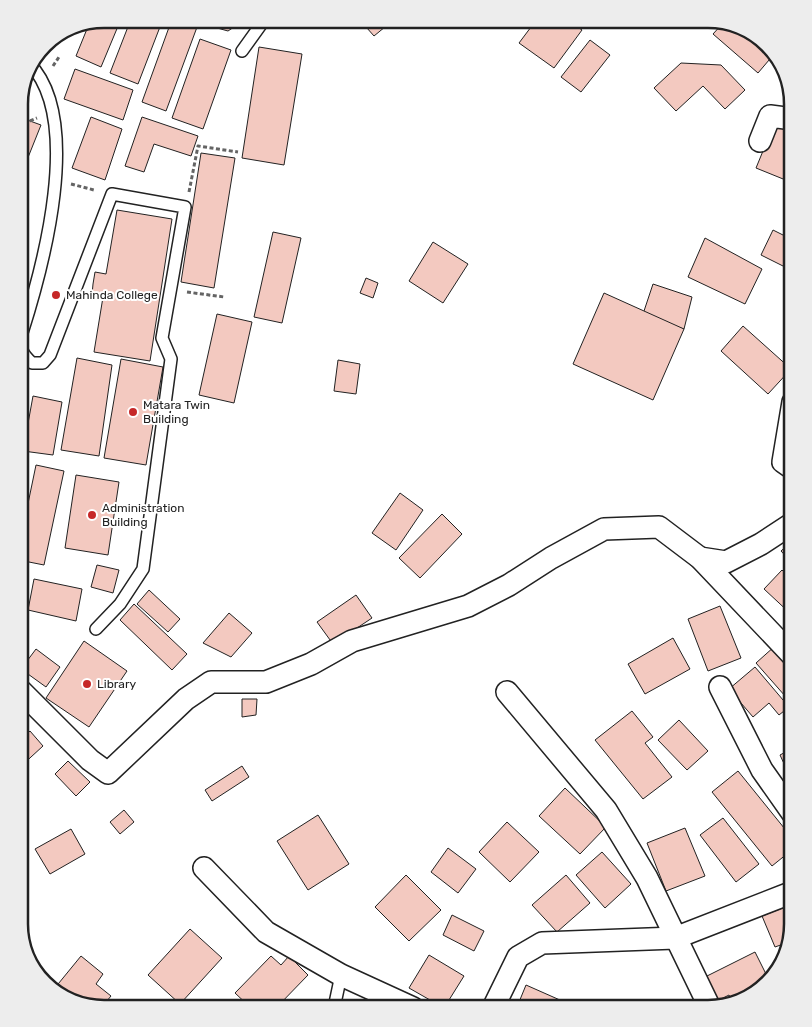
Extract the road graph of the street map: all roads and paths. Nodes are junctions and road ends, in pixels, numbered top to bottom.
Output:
1 (259, 28) edge
2 (242, 51) dead end
3 (35, 71) edge
4 (784, 118) edge
5 (760, 141) dead end
6 (238, 152) dead end
7 (55, 181) junction
8 (112, 194) junction
9 (185, 207) junction
10 (169, 290) junction
11 (224, 297) dead end
12 (28, 304) edge
13 (28, 360) edge
14 (784, 529) edge
15 (700, 558) junction
16 (96, 629) dead end
17 (784, 647) edge
18 (720, 687) dead end
19 (506, 692) dead end
20 (28, 698) edge
21 (784, 801) edge
22 (204, 868) dead end
23 (784, 896) edge
24 (675, 938) junction
25 (341, 975) junction
26 (336, 999) edge
27 (393, 999) edge
28 (497, 999) edge
29 (706, 999) edge

1 - 2 lane
3 - 7 lane
4 - 5 street
6 - 9 path
7 - 8 path
7 - 12 lane
8 - 9 lane
8 - 13 lane
9 - 10 lane
10 - 11 path
10 - 16 lane
14 - 15 street
15 - 17 street
15 - 20 street
18 - 21 street
19 - 24 street
22 - 25 street
23 - 24 street
24 - 28 street
24 - 29 street
25 - 26 lane
25 - 27 street

